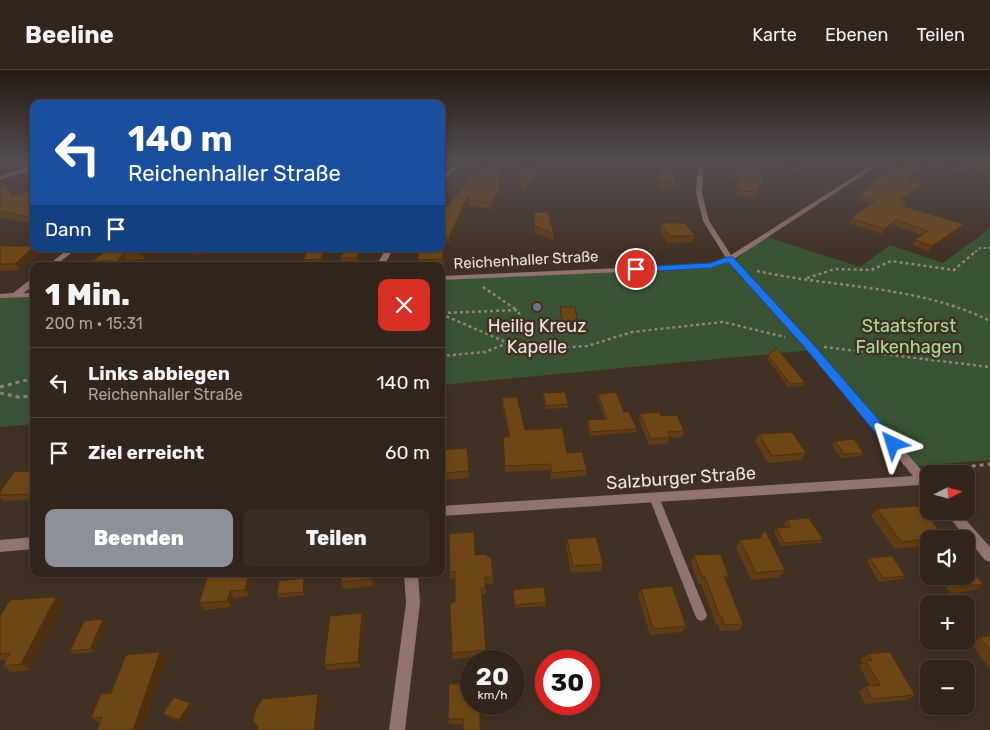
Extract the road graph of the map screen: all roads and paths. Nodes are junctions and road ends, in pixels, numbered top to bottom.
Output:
1 (699, 193) edge
2 (832, 193) edge
3 (990, 248) edge
4 (68, 252) edge
5 (730, 259) junction
6 (56, 262) edge
7 (737, 267) junction
8 (468, 277) junction
9 (445, 278) edge
10 (804, 279) junction
11 (30, 284) edge
12 (16, 295) junction
13 (30, 295) edge
14 (0, 296) edge
15 (518, 310) junction
16 (445, 314) edge
17 (445, 316) edge
18 (990, 321) edge
19 (786, 338) dead end
20 (508, 343) junction
21 (530, 346) junction
22 (809, 346) junction
23 (445, 356) edge
24 (990, 367) edge
25 (30, 379) edge
26 (0, 388) edge
27 (0, 393) edge
28 (30, 396) edge
29 (990, 464) edge
30 (975, 468) edge
31 (920, 476) edge
32 (920, 480) edge
33 (654, 497) junction
34 (445, 511) edge
35 (958, 520) edge
36 (30, 543) edge
37 (0, 546) edge
38 (990, 556) edge
39 (412, 577) edge
40 (701, 615) dead end
41 (397, 730) edge

1 - 5 street
2 - 5 street, Reichenhaller Straße
3 - 10 path
4 - 6 street
5 - 7 street
5 - 8 street, Reichenhaller Straße
7 - 10 path
7 - 22 street
8 - 9 street, Reichenhaller Straße
8 - 15 path
10 - 18 path
11 - 12 street
12 - 13 street
12 - 14 street
15 - 16 path
15 - 21 path
17 - 20 path
19 - 21 path
20 - 21 path
20 - 23 path
22 - 24 path
22 - 31 street
25 - 26 path
27 - 28 path
29 - 30 path
32 - 33 street, Salzburger Straße
33 - 34 street, Salzburger Straße
33 - 40 lane
35 - 38 street
36 - 37 street
39 - 41 street

